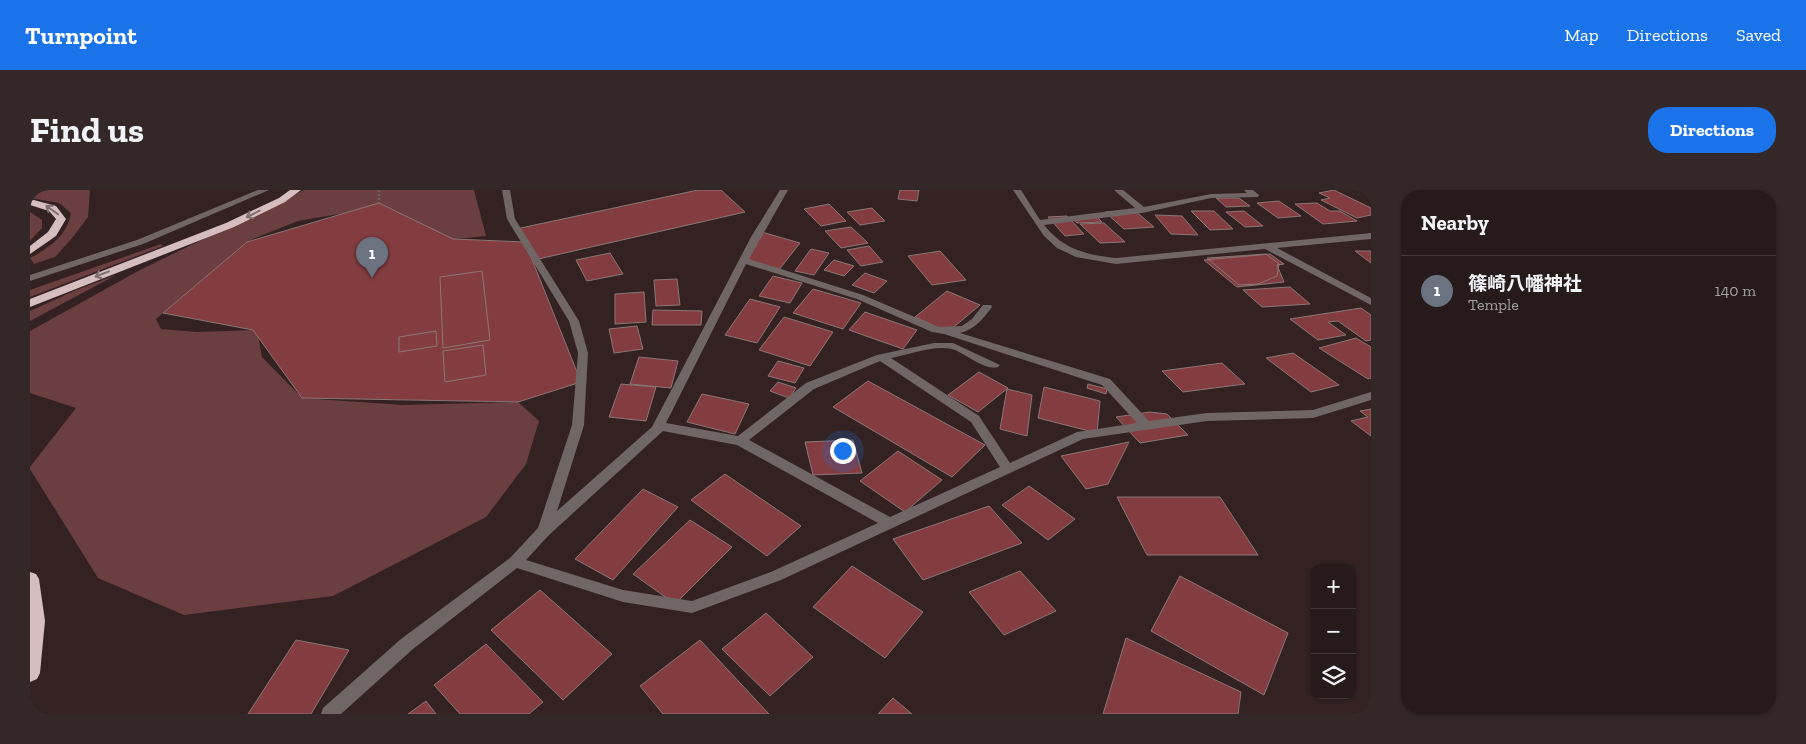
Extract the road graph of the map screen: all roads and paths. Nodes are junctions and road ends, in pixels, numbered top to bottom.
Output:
1 (265, 190) edge
2 (296, 190) edge
3 (379, 190) edge
4 (506, 190) edge
5 (784, 190) edge
6 (1017, 190) edge
7 (1118, 190) edge
8 (1248, 190) edge
9 (30, 202) edge
10 (379, 203) dead end
11 (1142, 210) junction
12 (1038, 223) junction
13 (1371, 236) edge
14 (1267, 246) junction
15 (30, 251) edge
16 (743, 260) junction
17 (30, 278) edge
18 (1371, 302) edge
19 (30, 303) edge
20 (987, 307) dead end
21 (940, 330) junction
22 (881, 357) junction
23 (994, 364) dead end
24 (1371, 396) edge
25 (659, 426) junction
26 (1147, 426) junction
27 (740, 441) junction
28 (1008, 470) junction
29 (891, 524) junction
30 (544, 531) junction
31 (515, 562) junction
32 (30, 579) edge
33 (30, 673) edge
34 (329, 714) edge

1 - 17 street
2 -> 19 highway
3 - 10 path
4 - 30 street
5 - 16 street
6 - 12 street
7 - 11 street
8 - 11 street
15 -> 9 highway
11 - 12 street
12 - 14 street
13 - 14 street
14 - 18 street
16 - 21 street
16 - 25 street
20 - 21 street
21 - 26 street
22 - 23 street
22 - 27 street
22 - 28 street
24 - 26 street
25 - 27 street
25 - 30 street
26 - 28 street
27 - 29 street
28 - 29 street
29 - 31 street
30 - 31 street
31 - 34 street
32 - 33 highway

